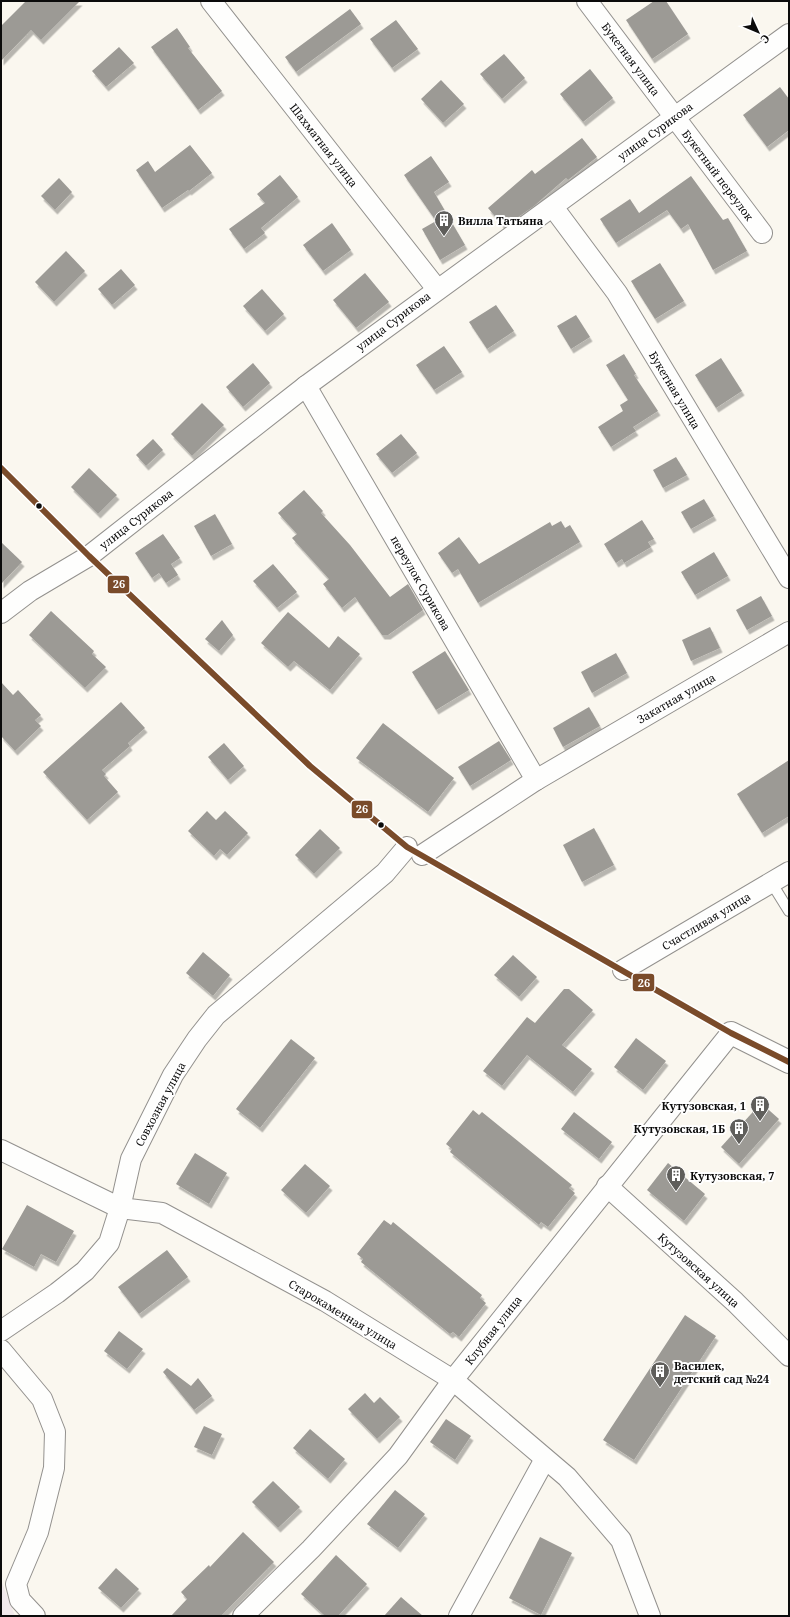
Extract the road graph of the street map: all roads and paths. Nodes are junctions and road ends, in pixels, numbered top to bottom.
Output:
1 (211, 1) edge
2 (587, 1) edge
3 (789, 34) edge
4 (674, 117) junction
5 (553, 207) junction
6 (762, 233) dead end
7 (437, 289) junction
8 (306, 386) junction
9 (789, 578) edge
10 (1, 613) edge
11 (789, 632) edge
12 (536, 780) junction
13 (414, 851) joint
14 (789, 872) edge
15 (771, 882) junction
16 (789, 911) edge
17 (623, 970) dead end
18 (731, 1033) joint
19 (789, 1062) edge
20 (1, 1150) edge
21 (607, 1186) junction
22 (120, 1208) junction
23 (1, 1331) edge
24 (1, 1350) edge
25 (789, 1356) edge
26 (453, 1380) junction
27 (545, 1459) junction
28 (35, 1616) edge
29 (243, 1616) edge
30 (459, 1616) edge
31 (650, 1616) edge

1 - 7 street, Шахматная улица
2 - 4 street, Букетная улица
3 - 4 street, улица Сурикова
4 - 5 street, улица Сурикова
4 - 6 street, Букетный переулок
5 - 7 street, улица Сурикова
5 - 9 street, Букетная улица
7 - 8 street, улица Сурикова
8 - 10 street, улица Сурикова
8 - 12 street, переулок Сурикова
11 - 12 street, Закатная улица
12 - 13 street, Закатная улица
13 - 22 street, Совхозная улица
14 - 15 street, Счастливая улица
15 - 16 lane
15 - 17 street, Счастливая улица
18 - 19 street
18 - 21 street, Клубная улица
20 - 22 street, Старокаменная улица
21 - 25 street, Кутузовская улица
21 - 26 street, Клубная улица
22 - 23 street, Совхозная улица
22 - 26 street, Старокаменная улица
24 - 28 street
26 - 27 street, Старокаменная улица
26 - 29 street, Клубная улица
27 - 30 street
27 - 31 street, Старокаменная улица

